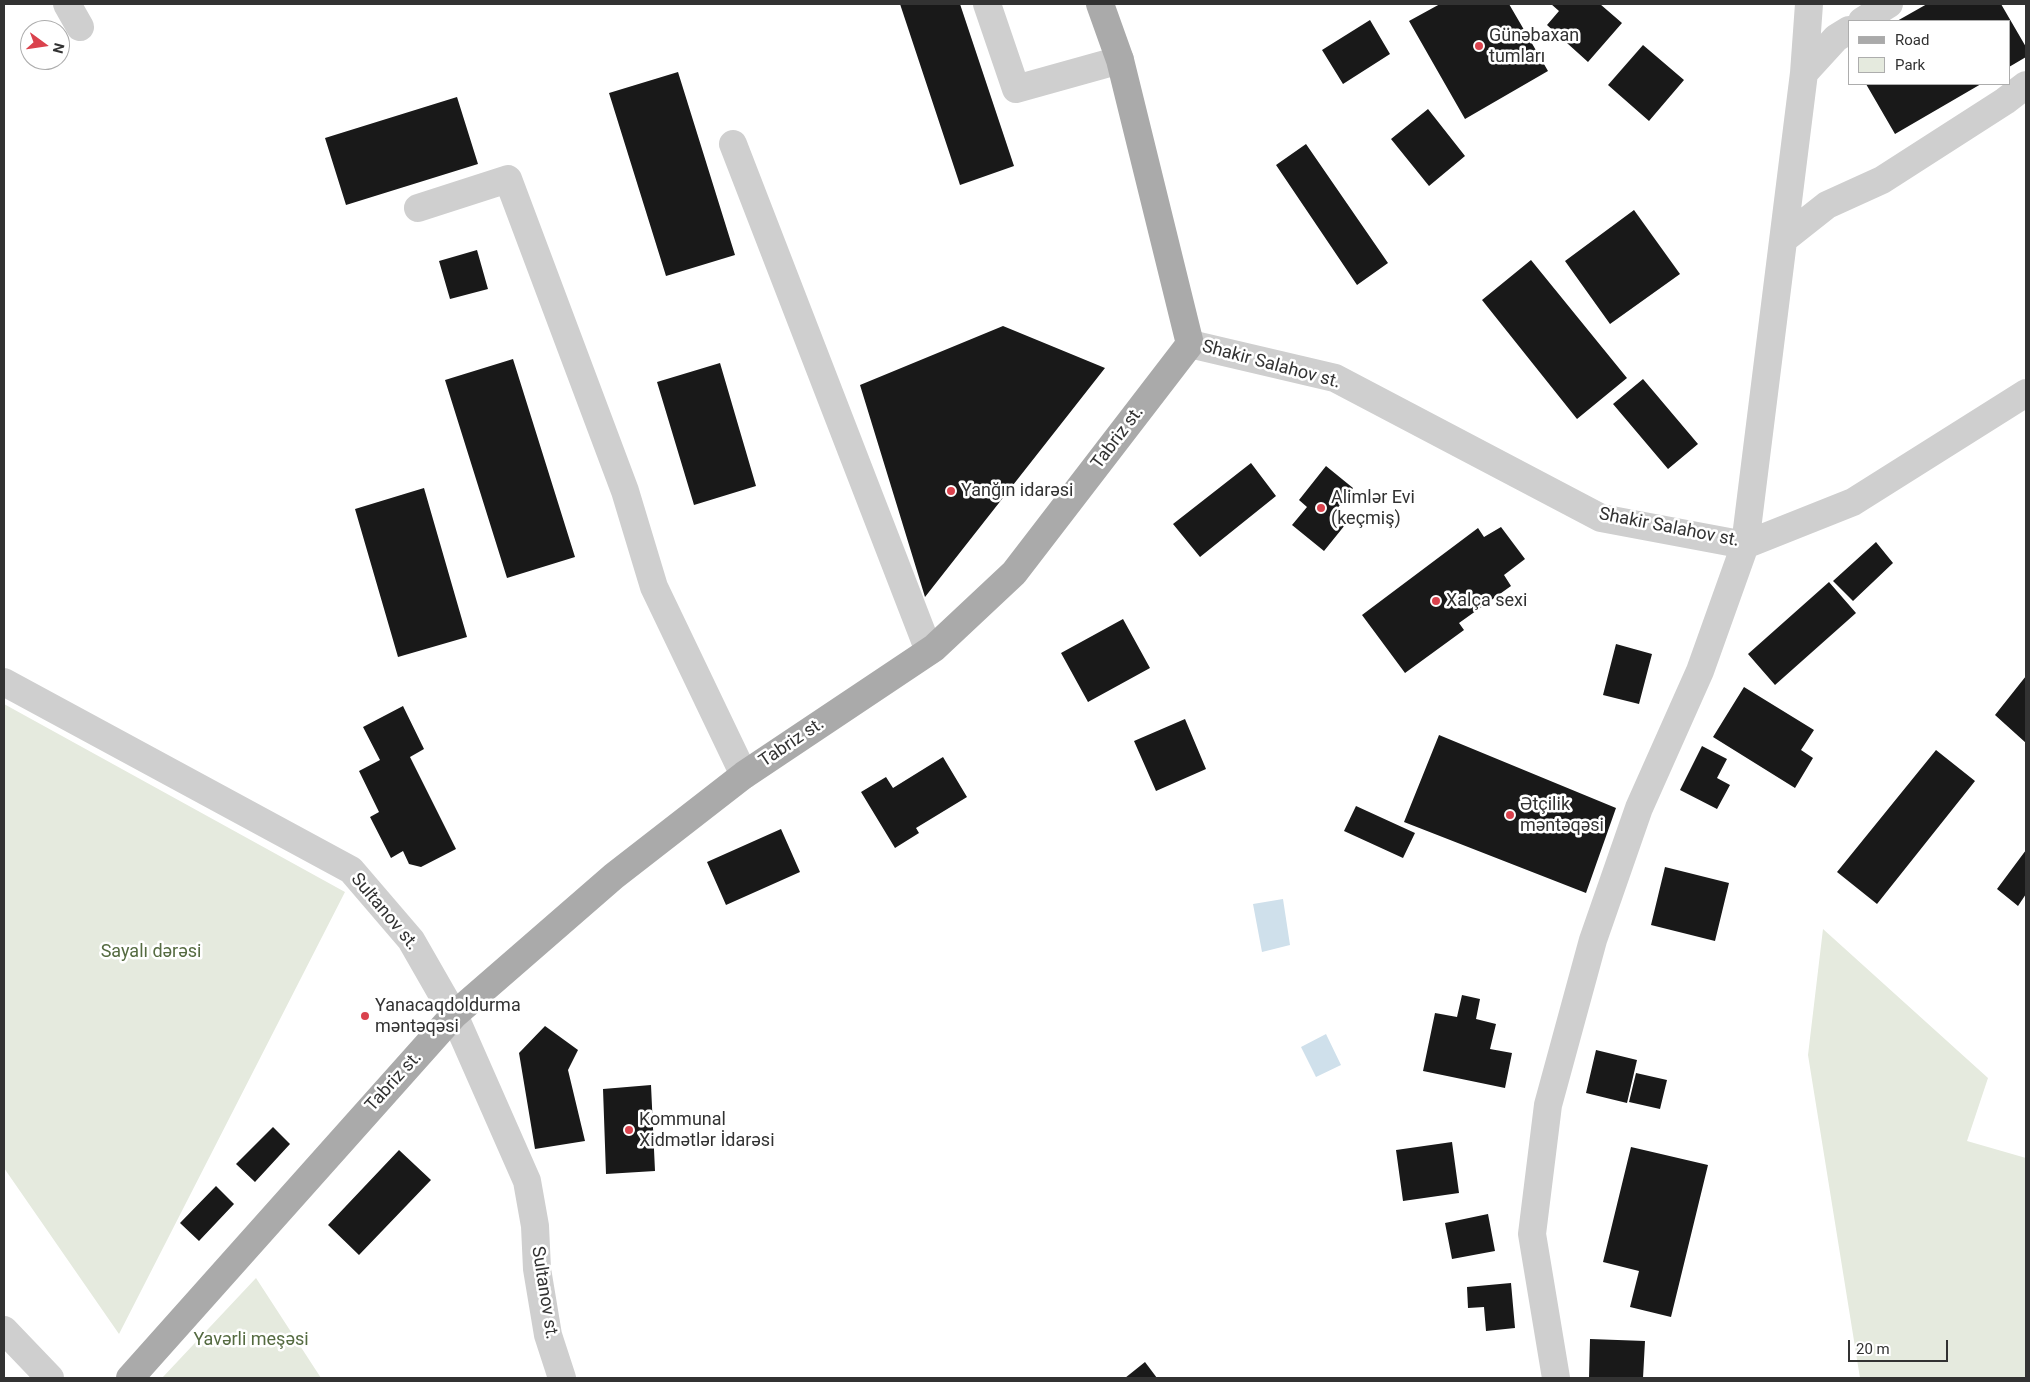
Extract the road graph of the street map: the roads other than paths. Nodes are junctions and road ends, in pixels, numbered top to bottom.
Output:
1 (987, 4) edge
2 (1100, 4) edge
3 (1809, 4) edge
4 (1889, 4) edge
5 (1864, 20) edge
6 (1848, 31) edge
7 (1120, 60) junction
8 (1804, 73) junction
9 (2026, 85) edge
10 (733, 144) dead end
11 (418, 208) dead end
12 (1784, 239) junction
13 (1190, 344) junction
14 (2026, 393) edge
15 (1745, 545) junction
16 (929, 651) junction
17 (4, 682) edge
18 (744, 775) junction
19 (454, 1014) junction
20 (4, 1330) edge
21 (50, 1378) edge
22 (130, 1378) edge
23 (562, 1378) edge
24 (1556, 1378) edge

1 - 7 street
2 - 7 main road
3 - 8 street
4 - 5 street
6 - 8 street
7 - 13 main road
8 - 12 street
9 - 12 street
10 - 16 street
11 - 18 street
12 - 15 street
13 - 15 street, Shakir Salahov st.
13 - 16 main road, Tabriz st.
14 - 15 street, Shakir Salahov st.
15 - 24 street
16 - 18 main road, Tabriz st.
17 - 19 street, Sultanov st.
18 - 19 main road, Tabriz st.
19 - 22 main road, Tabriz st.
19 - 23 street, Sultanov st.
20 - 21 street

